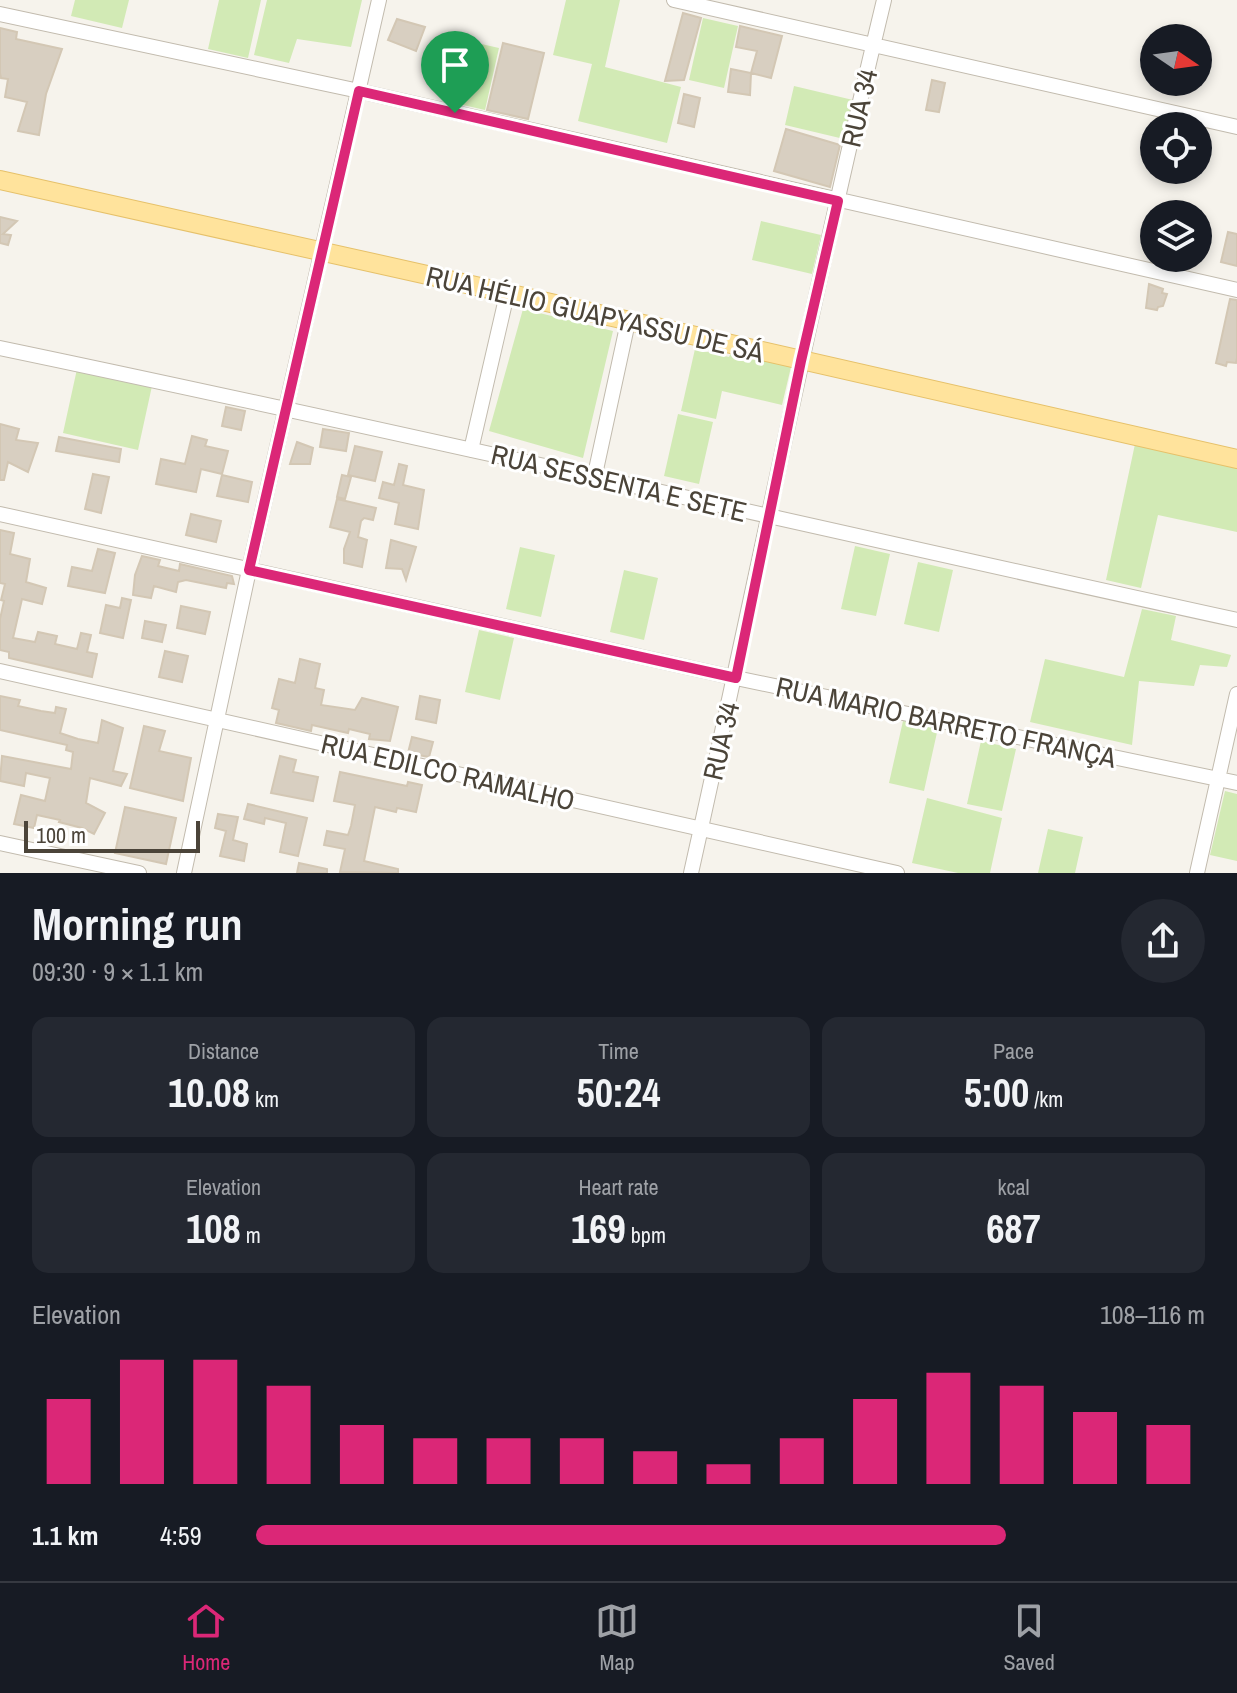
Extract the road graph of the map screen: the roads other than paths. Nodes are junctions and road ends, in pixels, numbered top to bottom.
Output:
1 (379, 0) edge
2 (674, 0) edge
3 (884, 0) edge
4 (0, 14) edge
5 (873, 46) junction
6 (359, 91) junction
7 (1237, 127) edge
8 (0, 180) edge
9 (838, 201) junction
10 (323, 250) junction
11 (1237, 290) edge
12 (507, 294) junction
13 (628, 322) junction
14 (0, 348) edge
15 (801, 361) junction
16 (288, 408) junction
17 (471, 450) junction
18 (1237, 459) edge
19 (594, 479) junction
20 (0, 514) edge
21 (770, 518) junction
22 (249, 570) junction
23 (1237, 620) edge
24 (0, 671) edge
25 (736, 678) junction
26 (1237, 694) edge
27 (217, 719) junction
28 (1218, 778) junction
29 (1237, 783) edge
30 (701, 829) junction
31 (0, 843) edge
32 (139, 873) edge
33 (184, 873) edge
34 (691, 873) edge
35 (897, 873) edge
36 (1197, 873) edge

1 - 6 street
2 - 5 street
3 - 5 street, RUA 34
4 - 6 street
5 - 7 street
5 - 9 street, RUA 34
6 - 9 street
6 - 10 street
8 - 10 main road, RUA HÉLIO GUAPYASSU DE SÁ
9 - 11 street
9 - 15 street, RUA 34
10 - 12 main road, RUA HÉLIO GUAPYASSU DE SÁ
10 - 16 street
12 - 13 main road, RUA HÉLIO GUAPYASSU DE SÁ
12 - 17 street
13 - 15 main road, RUA HÉLIO GUAPYASSU DE SÁ
13 - 19 street
14 - 16 street, RUA SESSENTA E SETE
15 - 18 main road, RUA HÉLIO GUAPYASSU DE SÁ
15 - 21 street, RUA 34
16 - 17 street, RUA SESSENTA E SETE
16 - 22 street
17 - 19 street, RUA SESSENTA E SETE
19 - 21 street, RUA SESSENTA E SETE
20 - 22 street, RUA MARIO BARRETO FRANÇA
21 - 23 street, RUA SESSENTA E SETE
21 - 25 street, RUA 34
22 - 25 street, RUA MARIO BARRETO FRANÇA
22 - 27 street
24 - 27 street, RUA EDILCO RAMALHO
25 - 28 street, RUA MARIO BARRETO FRANÇA
25 - 30 street, RUA 34
26 - 28 street
27 - 30 street, RUA EDILCO RAMALHO
27 - 33 street
28 - 29 street, RUA MARIO BARRETO FRANÇA
28 - 36 street
30 - 34 street, RUA 34
30 - 35 street, RUA EDILCO RAMALHO
31 - 32 street

